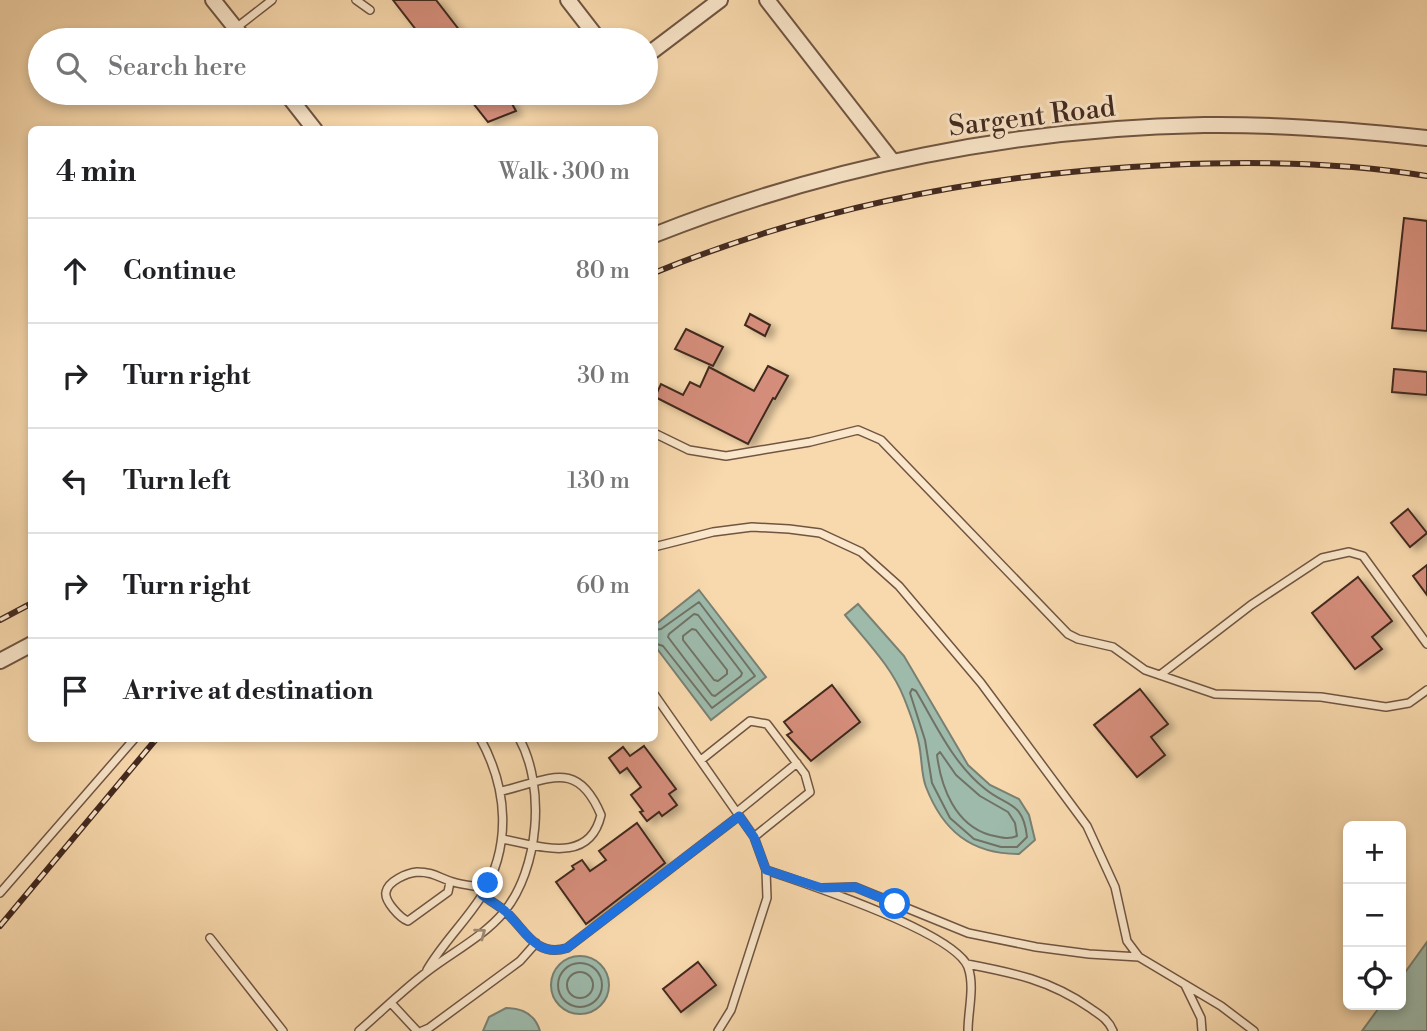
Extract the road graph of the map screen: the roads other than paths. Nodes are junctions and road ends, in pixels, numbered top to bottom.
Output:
1 (213, 0) edge
2 (272, 0) edge
3 (356, 0) edge
4 (568, 0) edge
5 (720, 0) edge
6 (767, 0) edge
7 (370, 10) dead end
8 (235, 28) edge
9 (246, 28) edge
10 (590, 28) edge
11 (658, 47) edge
12 (295, 105) edge
13 (312, 126) edge
14 (1427, 138) edge
15 (893, 162) junction
16 (658, 233) edge
17 (658, 435) edge
18 (658, 546) edge
19 (1427, 644) edge
20 (28, 646) edge
21 (0, 661) edge
22 (1160, 675) junction
23 (1427, 690) edge
24 (658, 700) edge
25 (132, 742) edge
26 (482, 742) edge
27 (520, 742) edge
28 (702, 760) junction
29 (797, 763) junction
30 (535, 784) junction
31 (502, 791) junction
32 (738, 814) junction
33 (754, 837) junction
34 (502, 839) junction
35 (531, 843) junction
36 (766, 870) junction
37 (450, 882) junction
38 (822, 888) junction
39 (484, 892) junction
40 (0, 893) edge
41 (505, 911) junction
42 (210, 938) dead end
43 (536, 943) junction
44 (1139, 957) junction
45 (967, 964) junction
46 (426, 973) junction
47 (1185, 984) junction
48 (391, 1003) junction
49 (283, 1031) edge
50 (359, 1031) edge
51 (419, 1031) edge
52 (718, 1031) edge
53 (968, 1031) edge
54 (1113, 1031) edge
55 (1202, 1031) edge
56 (1254, 1031) edge

1 - 8 street
2 - 9 lane
3 - 7 lane
4 - 10 street
5 - 11 street
6 - 15 street
12 - 13 street
14 - 15 street, Sargent Road
15 - 16 street, Sargent Road
17 - 22 lane
18 - 44 lane
19 - 22 lane
20 - 21 street
22 - 23 lane
24 - 28 lane
25 - 40 lane
26 - 31 lane
27 - 30 lane
28 - 29 lane
28 - 32 lane
29 - 32 lane
29 - 33 lane
30 - 31 lane
30 - 35 lane
30 - 35 lane
31 - 34 lane
32 - 33 lane
32 - 43 lane
33 - 36 lane
34 - 35 lane
34 - 39 lane
35 - 41 lane
36 - 38 lane
36 - 52 lane
37 - 37 lane
37 - 39 lane
38 - 44 lane
38 - 45 lane
39 - 41 lane
39 - 46 lane
41 - 43 lane
46 -> 41 lane
42 - 49 lane
43 - 51 lane
44 - 47 lane
45 - 53 lane
45 - 54 lane
46 - 48 lane
47 - 55 lane
47 - 56 lane
48 - 50 lane
48 - 51 lane

